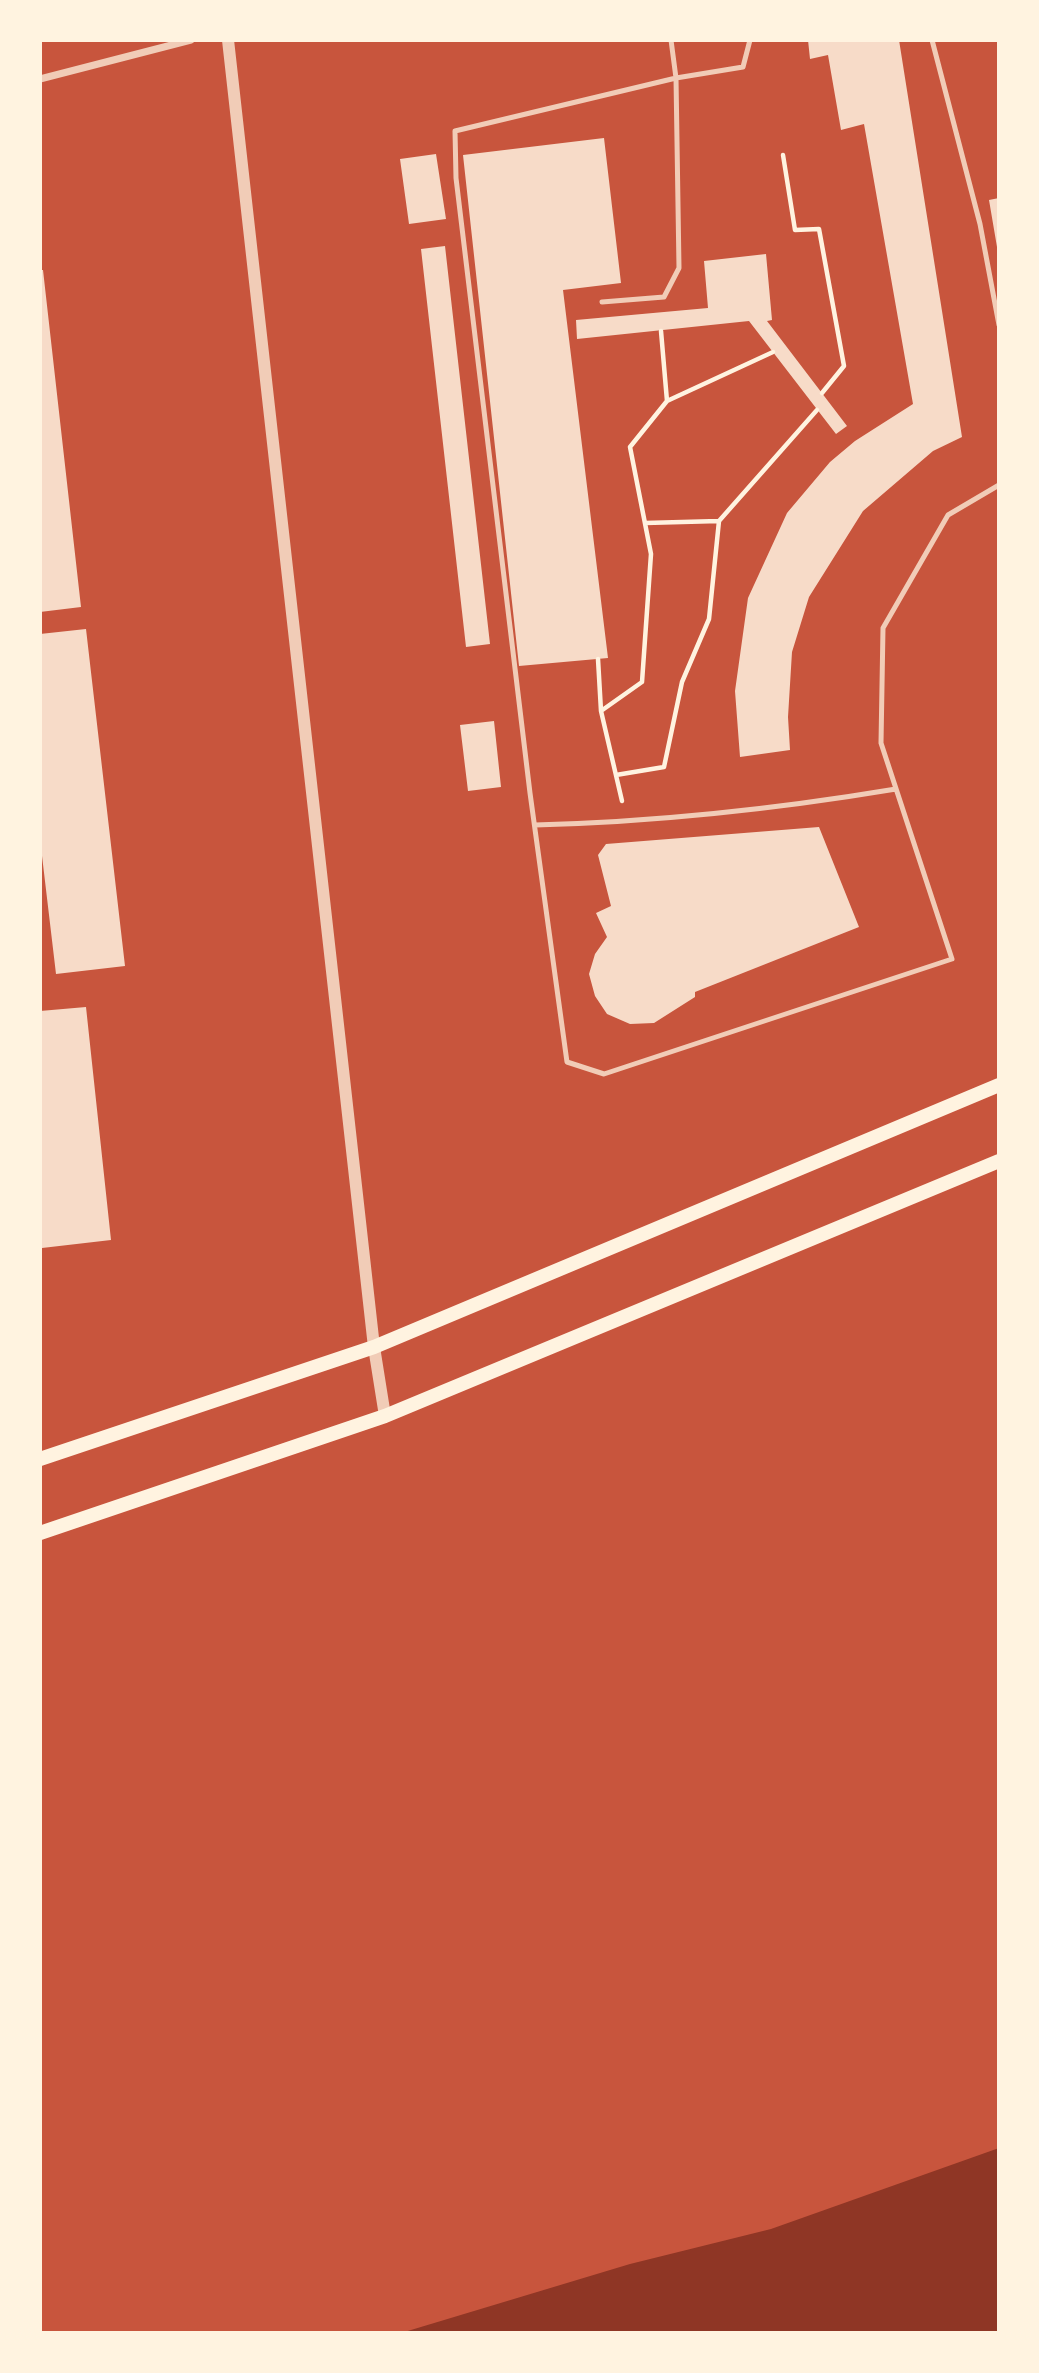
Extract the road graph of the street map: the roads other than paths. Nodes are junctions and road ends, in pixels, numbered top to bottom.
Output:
1 (191, 40) edge
2 (228, 40) edge
3 (671, 40) edge
4 (750, 40) edge
5 (932, 40) edge
6 (676, 78) junction
7 (40, 79) edge
8 (602, 302) dead end
9 (999, 325) edge
10 (999, 485) edge
11 (896, 789) junction
12 (535, 825) junction
13 (999, 1085) edge
14 (999, 1161) edge
15 (374, 1347) junction
16 (385, 1416) junction
17 (40, 1459) edge
18 (40, 1534) edge

1 - 7 street
2 - 15 street
3 - 6 lane
4 - 6 lane
5 - 9 lane
6 - 8 lane
6 - 12 lane
10 - 11 lane
11 - 12 lane
11 - 12 lane
13 - 15 main road
14 - 16 main road
15 - 16 street
15 - 17 main road
16 - 18 main road

